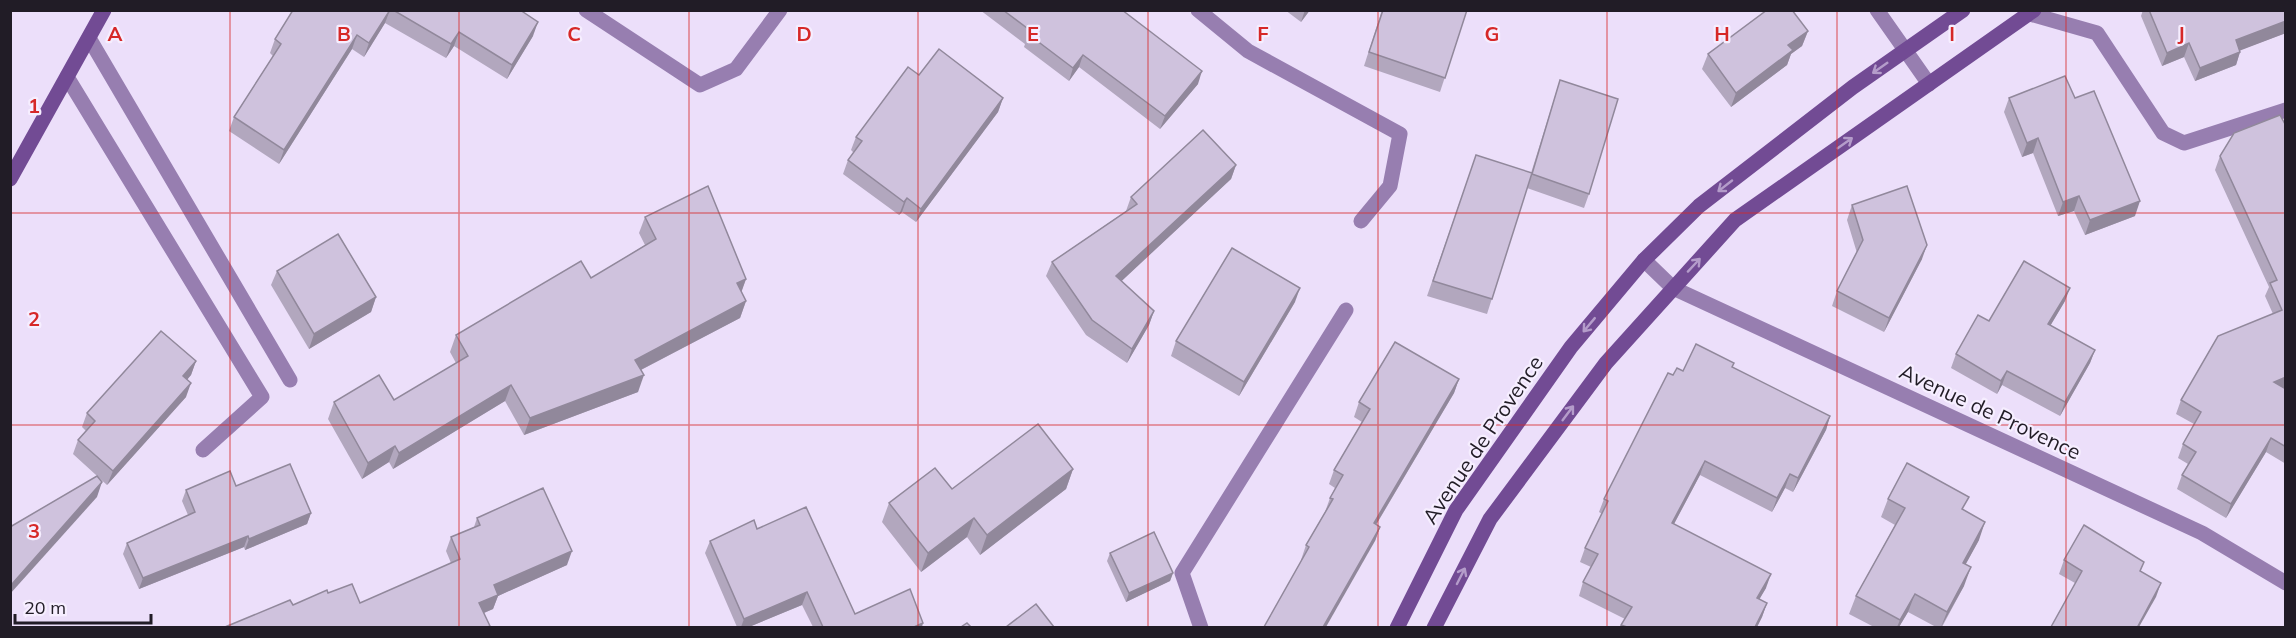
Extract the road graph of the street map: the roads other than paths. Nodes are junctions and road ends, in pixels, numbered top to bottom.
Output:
1 (104, 10) edge
2 (586, 10) edge
3 (780, 10) edge
4 (1198, 10) edge
5 (1877, 10) edge
6 (1963, 10) edge
7 (2030, 12) edge
8 (88, 38) junction
9 (1906, 50) junction
10 (67, 77) junction
11 (1929, 84) junction
12 (2286, 110) edge
13 (10, 179) edge
14 (1361, 221) dead end
15 (1644, 260) junction
16 (1673, 288) junction
17 (1346, 310) dead end
18 (290, 380) dead end
19 (203, 450) dead end
20 (2286, 583) edge
21 (1201, 627) edge
22 (1397, 627) edge
23 (1434, 627) edge

1 - 8 street
2 - 3 street
4 - 14 street
5 - 9 street
6 - 9 street, Avenue de Provence
7 - 11 street
7 - 12 street
8 - 10 street
8 - 18 street
9 - 11 street
9 -> 15 street, Avenue de Provence
10 - 13 street
10 - 19 street
16 -> 11 street
15 - 16 street, Avenue de Provence
15 -> 22 street, Avenue de Provence
16 - 20 street, Avenue de Provence
23 -> 16 street
17 - 21 street

